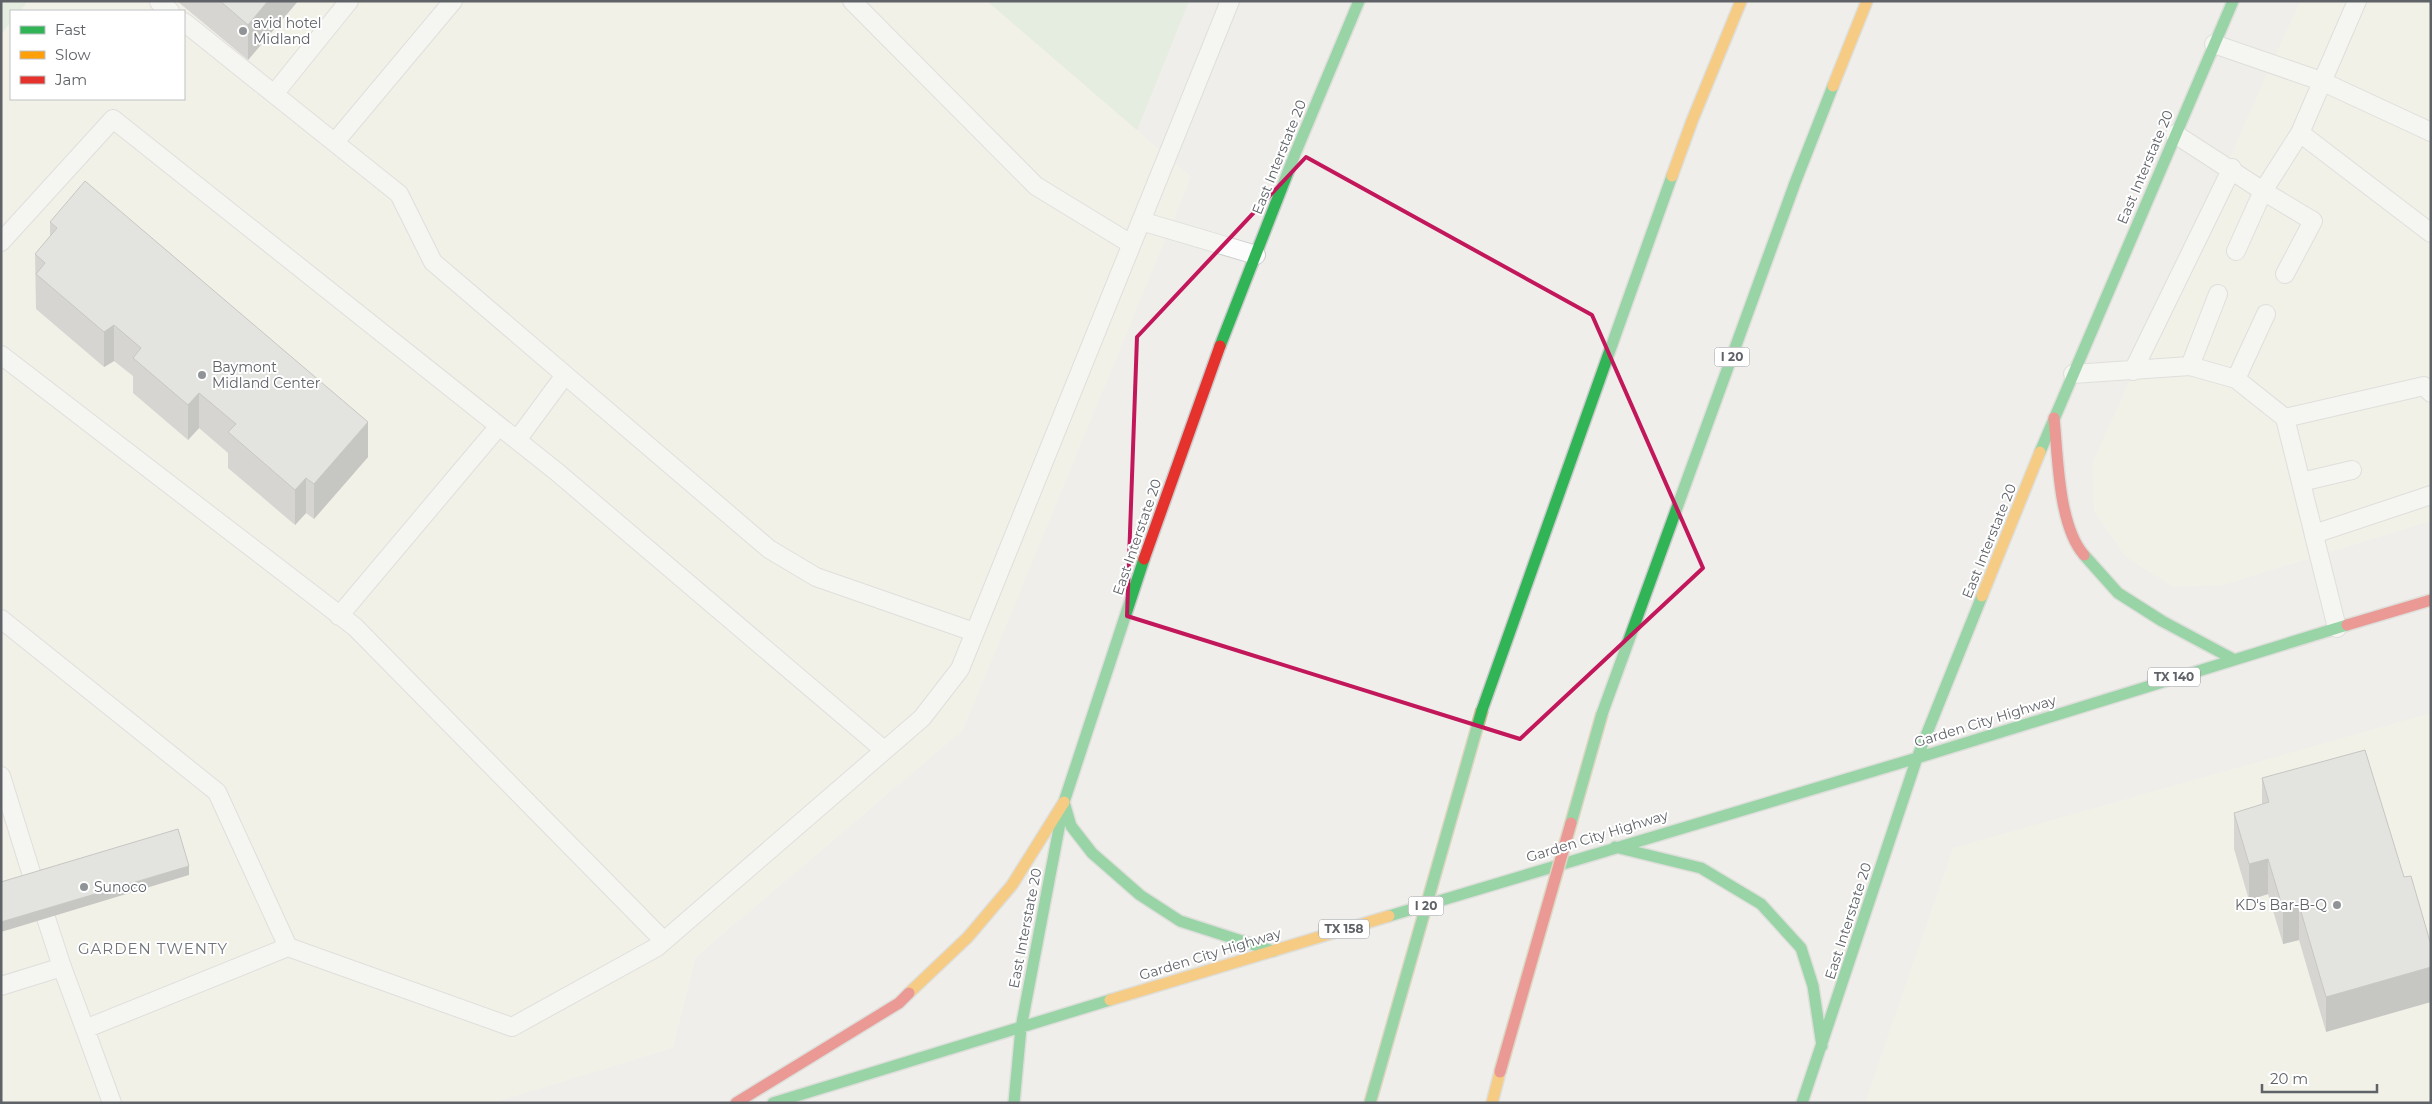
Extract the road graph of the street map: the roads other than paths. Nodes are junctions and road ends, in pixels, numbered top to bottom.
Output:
1 (349, 1) edge
2 (453, 1) edge
3 (852, 1) edge
4 (1230, 1) edge
5 (1359, 1) edge
6 (1740, 1) edge
7 (1867, 1) edge
8 (2233, 1) edge
9 (2357, 1) edge
10 (185, 23) edge
11 (2214, 44) junction
12 (2321, 81) junction
13 (274, 94) junction
14 (2431, 132) edge
15 (2300, 133) junction
16 (2175, 134) junction
17 (335, 142) junction
18 (2232, 168) junction
19 (2263, 191) junction
20 (1141, 221) junction
21 (2431, 234) edge
22 (1, 242) edge
23 (1131, 244) junction
24 (2236, 251) dead end
25 (1256, 255) junction
26 (2285, 274) dead end
27 (2218, 294) dead end
28 (2266, 314) dead end
29 (2, 354) edge
30 (2190, 366) junction
31 (2134, 371) junction
32 (2073, 374) junction
33 (565, 375) junction
34 (2236, 379) junction
35 (2431, 393) edge
36 (2054, 418) junction
37 (2285, 418) junction
38 (499, 426) junction
39 (517, 440) junction
40 (2352, 470) dead end
41 (2301, 482) junction
42 (2431, 495) edge
43 (2314, 534) junction
44 (2431, 600) edge
45 (340, 616) junction
46 (1, 619) edge
47 (2337, 628) junction
48 (974, 632) junction
49 (2233, 659) junction
50 (884, 750) junction
51 (1917, 758) junction
52 (1, 776) edge
53 (1064, 802) junction
54 (1614, 847) junction
55 (34, 882) edge
56 (46, 918) edge
57 (664, 941) junction
58 (288, 946) junction
59 (1273, 951) junction
60 (62, 967) junction
61 (1, 986) edge
62 (1021, 1028) junction
63 (85, 1029) junction
64 (1822, 1046) junction
65 (112, 1103) edge
66 (736, 1103) edge
67 (773, 1103) edge
68 (1014, 1103) edge
69 (1370, 1103) edge
70 (1492, 1103) edge
71 (1802, 1103) edge

1 - 13 lane
2 - 17 lane
3 - 23 lane
4 - 20 lane
5 - 25 main road, East Interstate 20
6 - 69 main road, I 20, bridge
7 - 70 main road, I 20, bridge
8 - 11 main road, East Interstate 20
9 - 12 lane
10 - 13 lane
11 - 12 lane
11 - 16 main road, East Interstate 20
12 - 14 lane
12 - 15 lane
13 - 17 lane
15 - 19 lane
15 - 21 lane
16 - 18 lane
16 - 32 main road, East Interstate 20
17 - 33 lane
18 - 19 lane
18 - 31 lane
19 - 24 lane
19 - 26 lane
20 - 23 lane
20 - 25 lane
22 - 38 lane
23 - 48 lane
25 - 53 main road, East Interstate 20
27 - 30 lane
28 - 34 lane
29 - 45 lane
30 - 31 lane
30 - 34 lane
31 - 32 lane
32 - 36 main road, East Interstate 20
33 - 39 lane
33 - 48 lane
34 - 37 lane
35 - 37 lane
36 - 49 main road
36 - 51 main road, East Interstate 20
37 - 41 lane
38 - 39 lane
38 - 45 lane
39 - 50 lane
40 - 41 lane
41 - 43 lane
42 - 43 lane
43 - 47 lane
44 - 47 main road, Garden City Highway / TX 140
45 - 57 lane
46 - 58 lane
47 - 49 main road, Garden City Highway / TX 140
48 - 50 lane
49 - 51 main road, Garden City Highway / TX 140
50 - 57 lane
51 - 54 main road, Garden City Highway / TX 158
51 - 64 main road, East Interstate 20
52 - 55 lane
53 - 59 main road
53 - 62 main road, East Interstate 20
53 - 66 main road
54 - 59 main road, Garden City Highway / TX 158
54 - 64 main road
56 - 60 lane
57 - 58 lane
58 - 63 lane
59 - 62 main road, Garden City Highway / TX 158
60 - 61 lane
60 - 63 lane
62 - 67 main road, Garden City Highway / TX 158
62 - 68 main road, East Interstate 20
63 - 65 lane
64 - 71 main road, East Interstate 20

